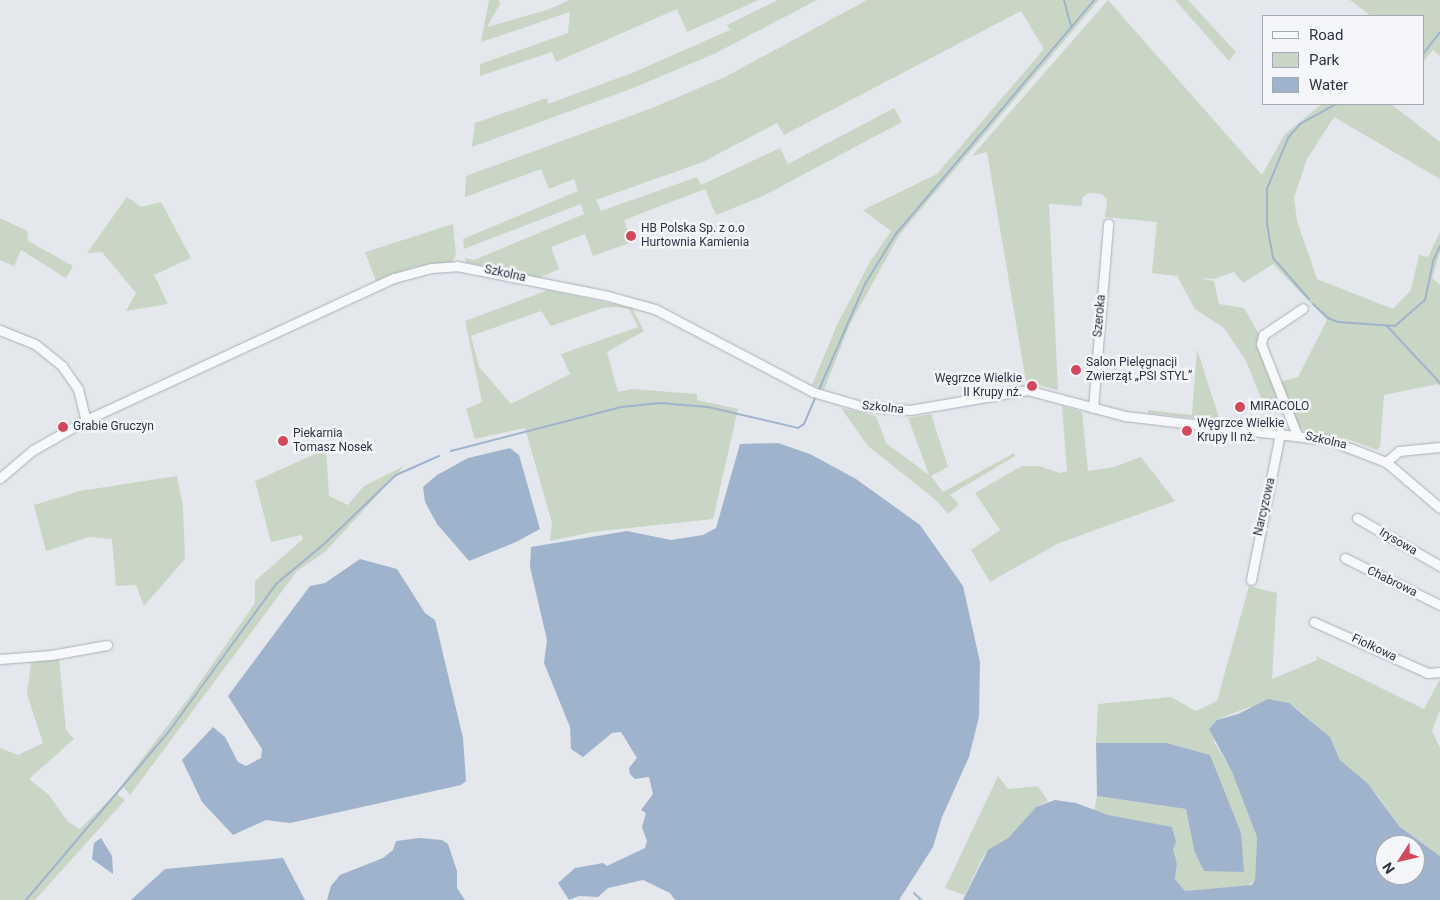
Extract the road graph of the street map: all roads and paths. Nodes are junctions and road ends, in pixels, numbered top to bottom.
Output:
1 (1108, 224) dead end
2 (1303, 308) dead end
3 (0, 330) edge
4 (1093, 408) junction
5 (86, 420) junction
6 (1280, 433) junction
7 (1297, 434) junction
8 (1440, 447) edge
9 (1386, 462) junction
10 (0, 478) edge
11 (1440, 508) edge
12 (1357, 518) dead end
13 (1344, 558) dead end
14 (1440, 566) edge
15 (1251, 580) dead end
16 (1440, 605) edge
17 (1314, 622) dead end
18 (107, 646) dead end
19 (0, 659) edge
20 (1436, 673) edge

1 - 4 street, Szeroka
2 - 7 street
3 - 5 street
4 - 5 street, Szkolna
4 - 6 street, Szkolna
5 - 10 street, Szkolna
6 - 7 street, Szkolna
6 - 15 street, Narcyzowa
7 - 9 street, Szkolna
8 - 9 street
9 - 11 street, Szkolna
12 - 14 street, Irysowa
13 - 16 street, Chabrowa
17 - 20 street, Fiołkowa
18 - 19 street

